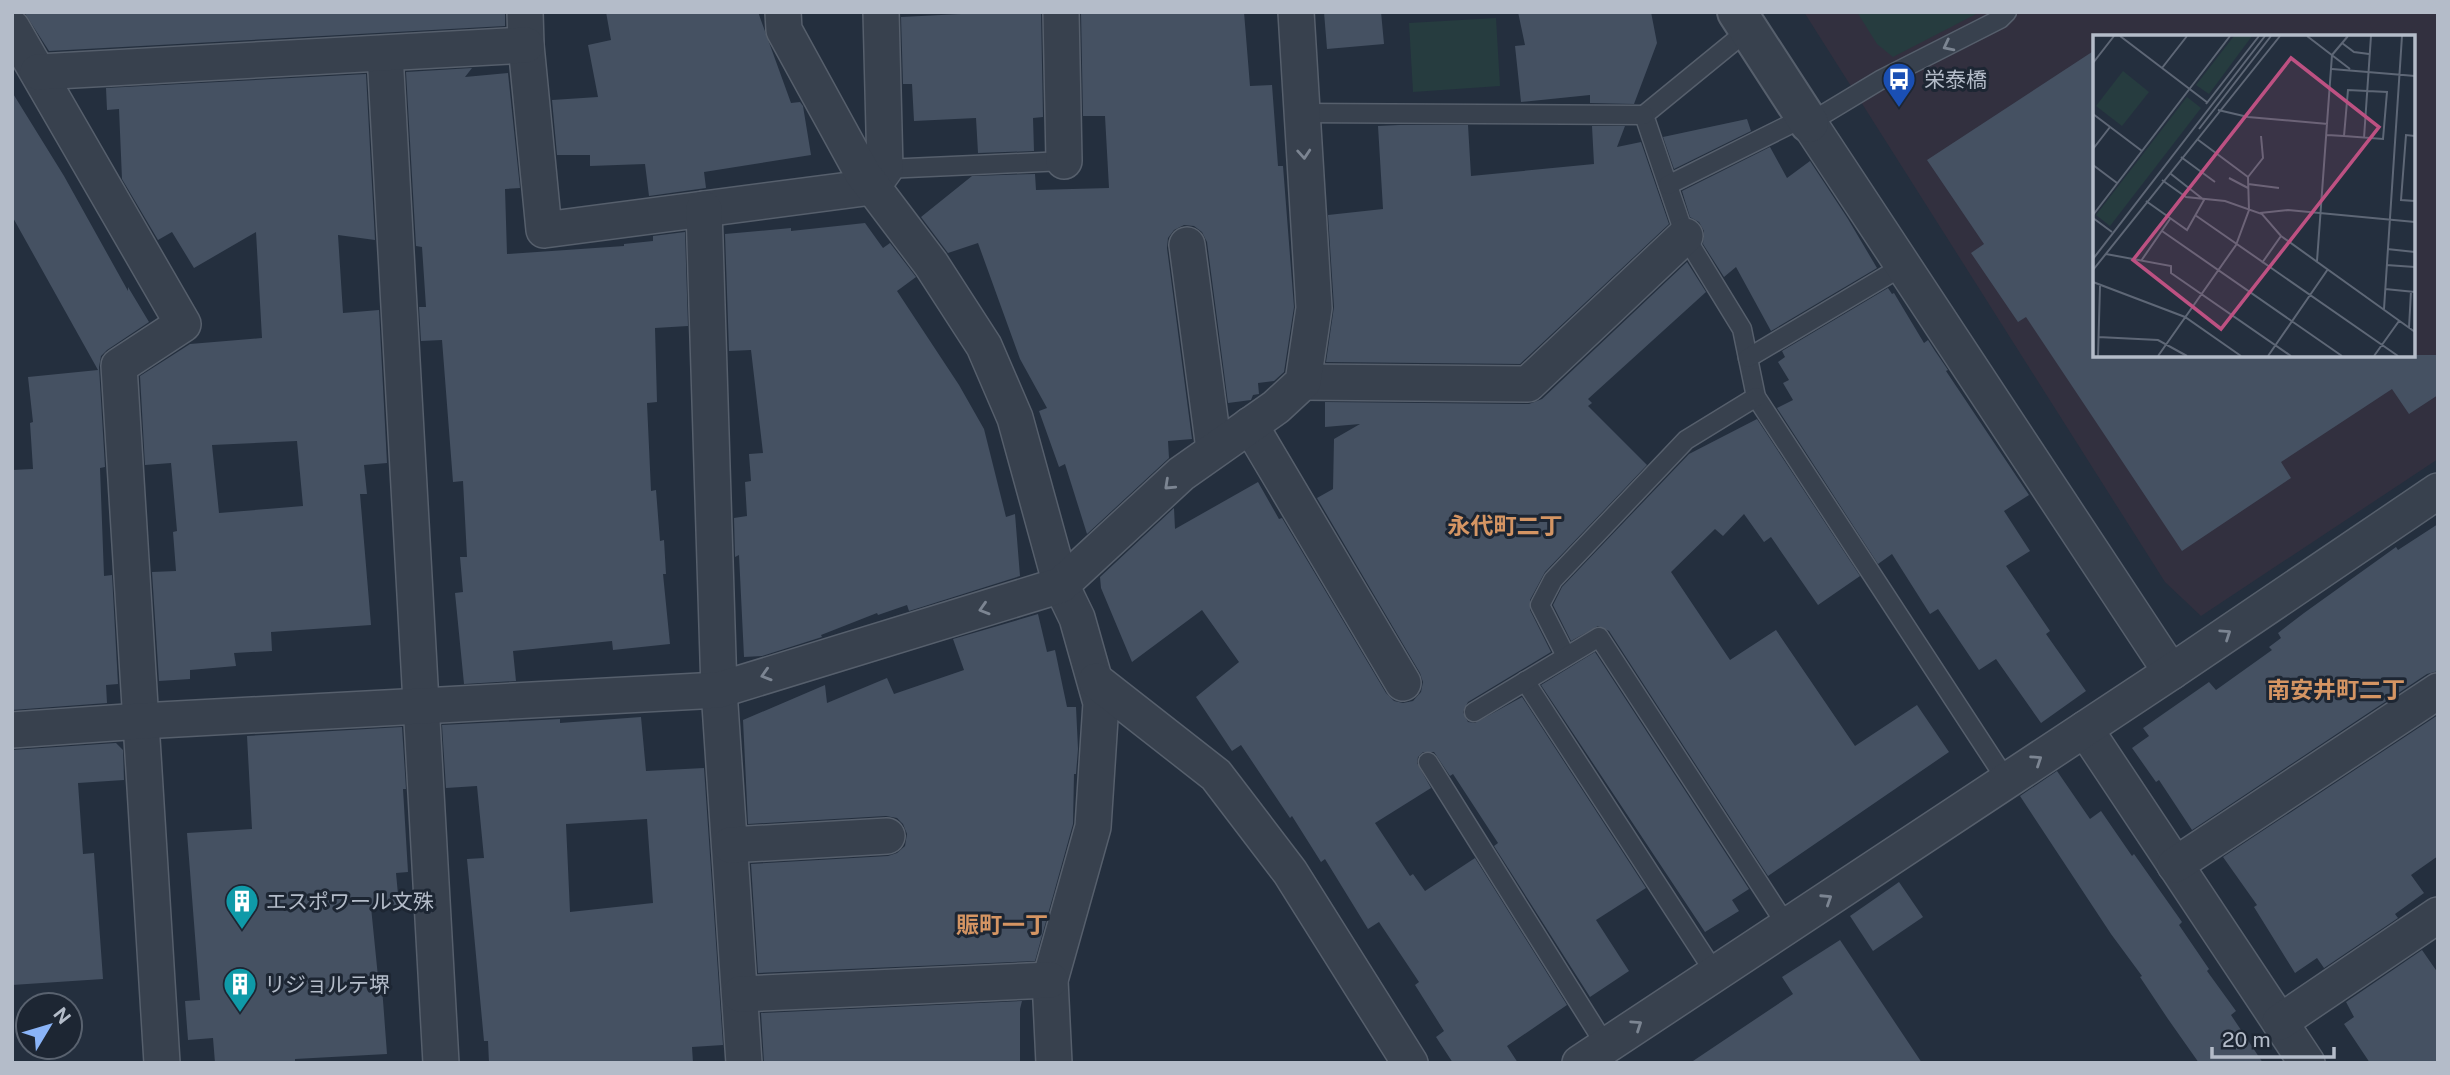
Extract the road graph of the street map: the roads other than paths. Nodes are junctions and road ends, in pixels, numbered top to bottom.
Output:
1 (783, 12) edge
2 (881, 12) edge
3 (1060, 12) edge
4 (1296, 12) edge
5 (2007, 12) edge
6 (1743, 21) edge
7 (12, 28) edge
8 (526, 29) edge
9 (385, 54) junction
10 (38, 72) junction
11 (1301, 113) junction
12 (1643, 115) junction
13 (1807, 120) junction
14 (1064, 161) joint
15 (879, 178) junction
16 (1668, 185) junction
17 (704, 209) junction
18 (1685, 236) junction
19 (1187, 245) dead end
20 (1903, 266) junction
21 (1748, 358) junction
22 (1303, 382) junction
23 (1756, 397) junction
24 (1250, 425) junction
25 (1214, 449) junction
26 (2438, 491) edge
27 (1061, 585) junction
28 (1566, 656) junction
29 (2171, 672) junction
30 (1096, 681) junction
31 (1525, 681) junction
32 (1403, 683) dead end
33 (719, 690) junction
34 (2438, 691) edge
35 (422, 707) junction
36 (1474, 712) dead end
37 (141, 721) junction
38 (2085, 729) junction
39 (12, 730) edge
40 (1428, 762) dead end
41 (2007, 781) junction
42 (887, 836) dead end
43 (730, 845) junction
44 (2175, 865) junction
45 (2438, 915) edge
46 (1787, 926) junction
47 (1715, 973) junction
48 (1050, 980) junction
49 (740, 995) junction
50 (2280, 1022) junction
51 (1593, 1054) edge
52 (162, 1063) edge
53 (441, 1063) edge
54 (744, 1063) edge
55 (1054, 1063) edge
56 (1410, 1063) edge
57 (2307, 1063) edge

1 - 15 street
2 - 15 street
3 - 14 street
4 - 11 street
5 -> 13 lane
6 - 12 lane
6 - 13 street
7 - 10 street
8 - 9 street
8 - 17 street
9 - 10 street
9 - 35 street
10 - 37 street
11 - 12 lane
11 -> 22 street
12 - 16 lane
13 - 16 lane
13 - 20 street
14 - 15 lane
15 - 17 street
15 - 27 street
16 - 18 lane
17 - 33 street
18 - 21 lane
18 - 22 street
19 - 25 street
20 - 21 lane
20 - 29 street
21 - 23 lane
22 - 24 street
23 - 28 lane
23 - 41 lane
24 - 25 street
24 - 32 street
25 -> 27 street
29 -> 26 street
27 - 30 street
27 -> 33 street
28 - 31 lane
28 - 46 lane
29 - 38 street
30 - 48 street
30 - 56 street
31 - 36 lane
31 - 47 lane
33 - 35 street
33 - 43 street
34 - 44 street
35 - 37 street
35 - 53 street
37 - 39 street
37 - 52 street
41 -> 38 street
38 - 44 street
40 - 51 lane
46 -> 41 street
42 - 43 street
43 - 49 street
44 - 50 street
45 - 50 street
46 - 47 street
51 -> 47 street
48 - 49 street
48 - 55 street
49 - 54 street
50 - 57 street

